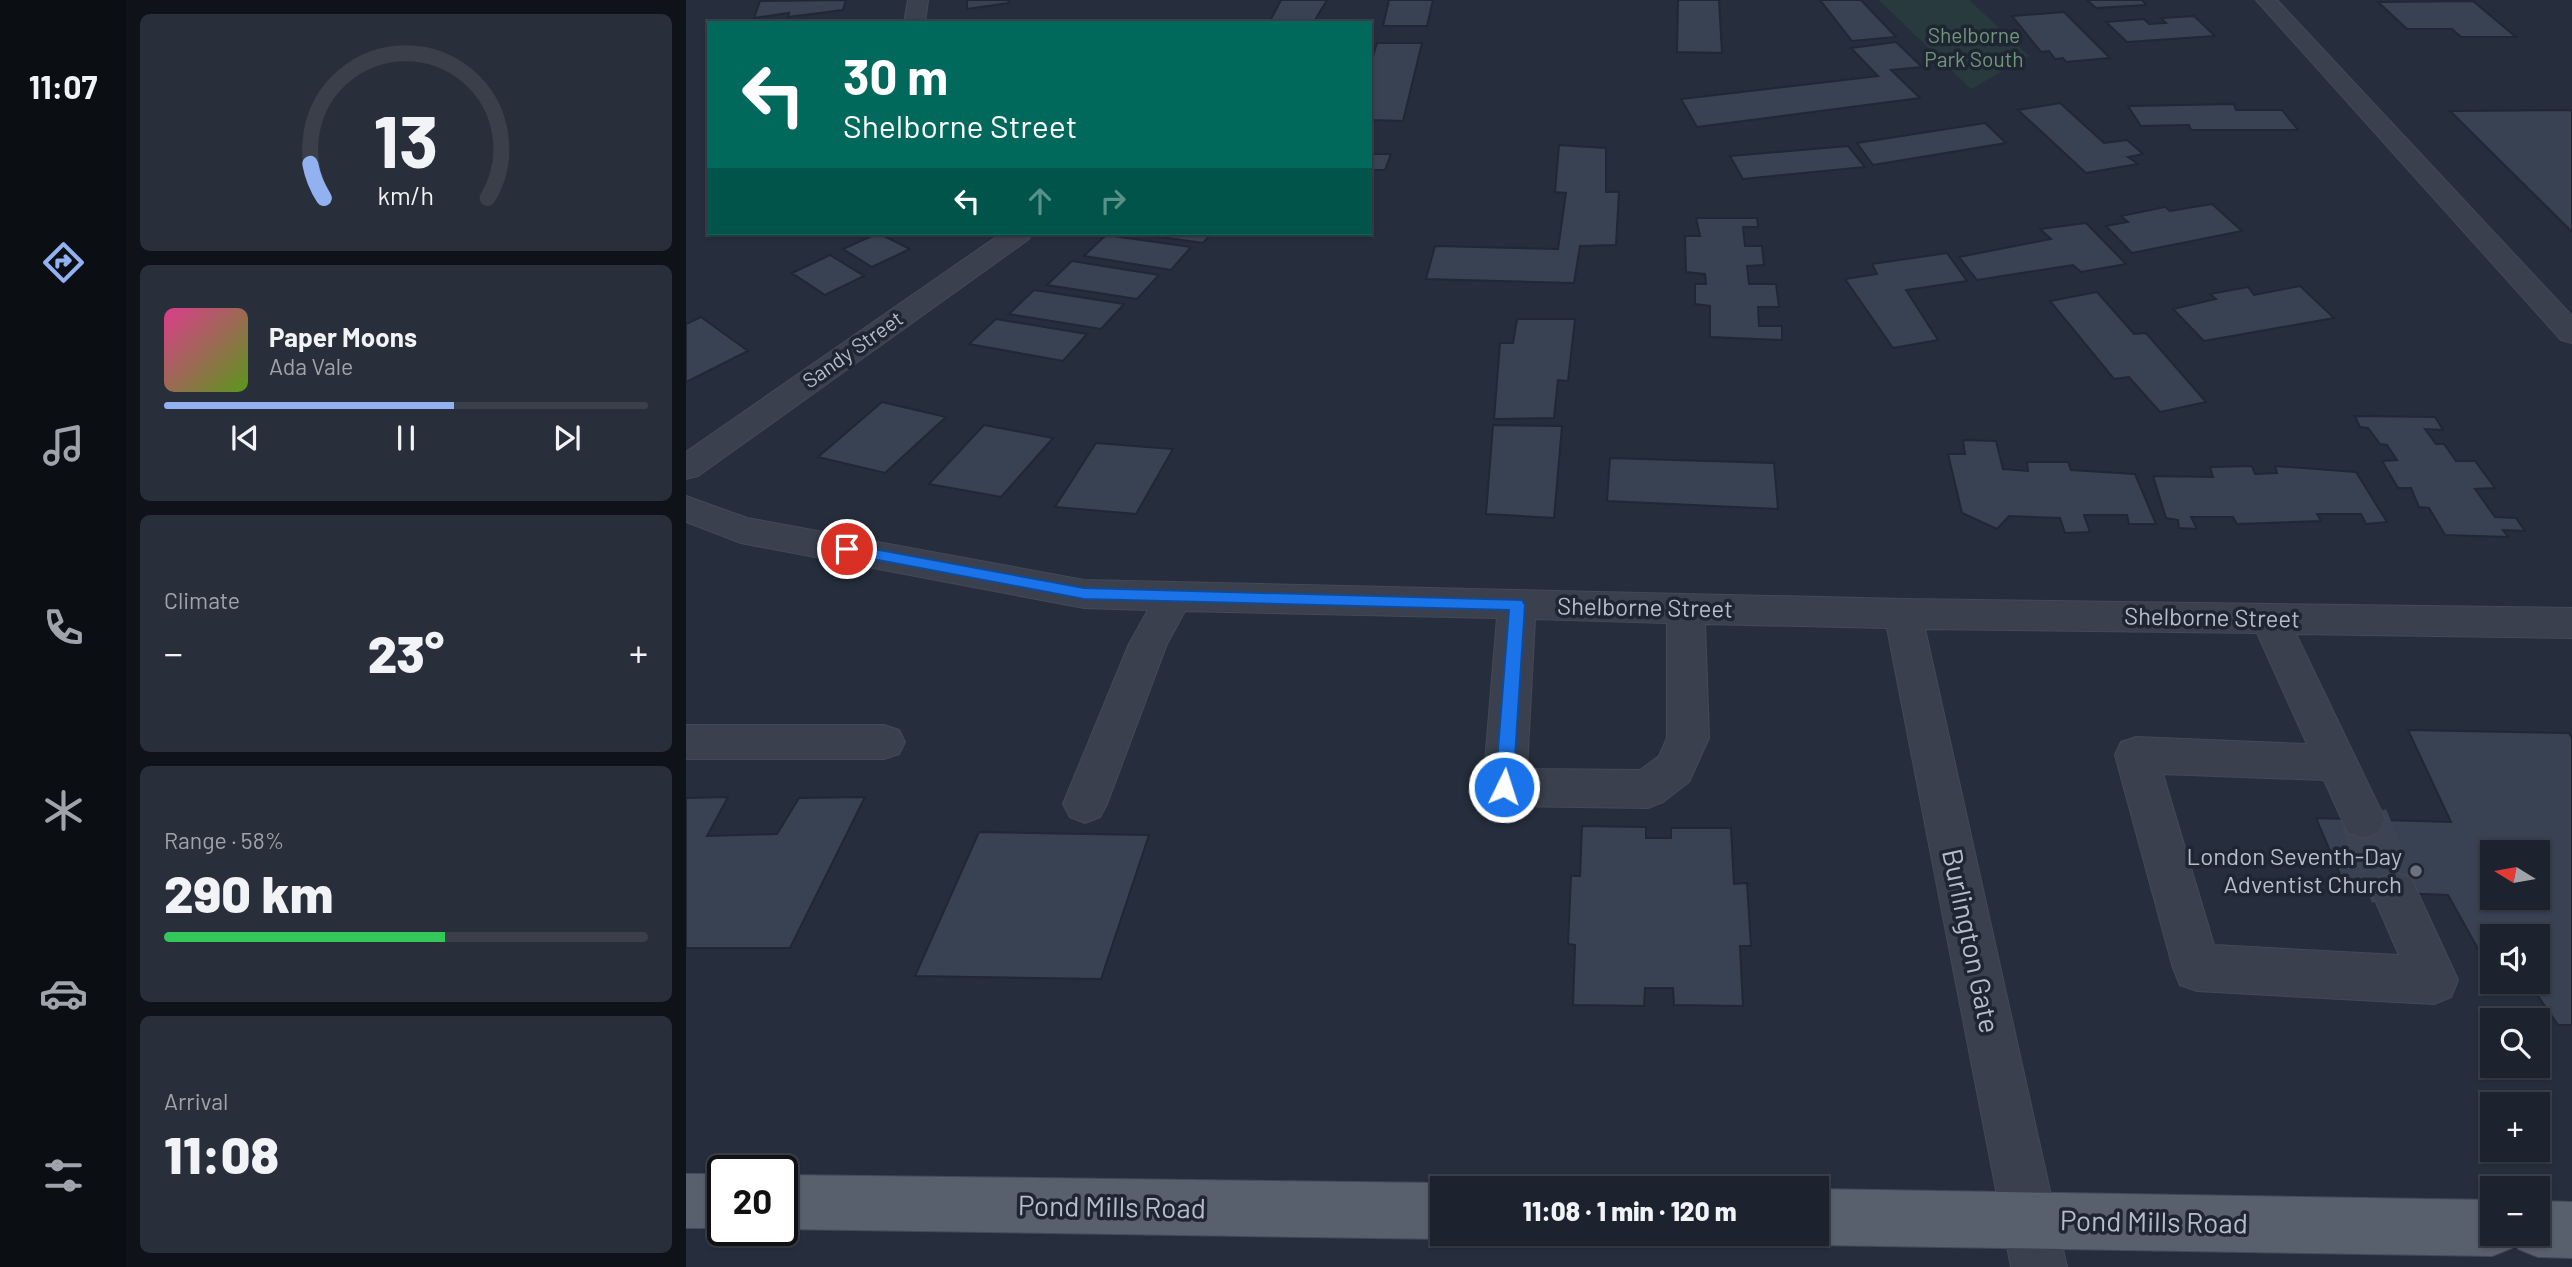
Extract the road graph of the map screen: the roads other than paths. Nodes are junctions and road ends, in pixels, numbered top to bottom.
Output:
1 (918, 0) edge
2 (2266, 0) edge
3 (914, 21) edge
4 (1016, 235) edge
5 (2572, 334) edge
6 (686, 468) edge
7 (686, 508) edge
8 (1174, 596) junction
9 (1517, 605) junction
10 (1686, 609) junction
11 (1903, 614) junction
12 (2269, 618) junction
13 (2572, 623) edge
14 (686, 742) edge
15 (884, 742) dead end
16 (2337, 763) junction
17 (1085, 804) dead end
18 (2363, 819) tunnel mouth
19 (2395, 893) tunnel mouth
20 (686, 1201) edge
21 (707, 1201) edge
22 (798, 1202) edge
23 (1430, 1211) edge
24 (1829, 1219) edge
25 (2480, 1228) edge
26 (2550, 1229) edge
27 (2572, 1230) edge
28 (2034, 1243) edge

1 - 3 street
2 - 5 street
4 - 6 street, Sandy Street
7 - 8 street, Shelborne Street
8 - 9 street, Shelborne Street
8 - 17 street
9 - 10 street, Shelborne Street
9 - 10 street
10 - 11 street, Shelborne Street
11 - 12 street, Shelborne Street
11 - 28 street, Burlington Gate
12 - 13 street, Shelborne Street
12 - 16 street
14 - 15 street
16 - 18 street
16 - 19 street
20 - 21 main road
22 - 23 main road, Pond Mills Road
24 - 28 main road, Pond Mills Road
25 - 28 main road, Pond Mills Road
26 - 27 main road

